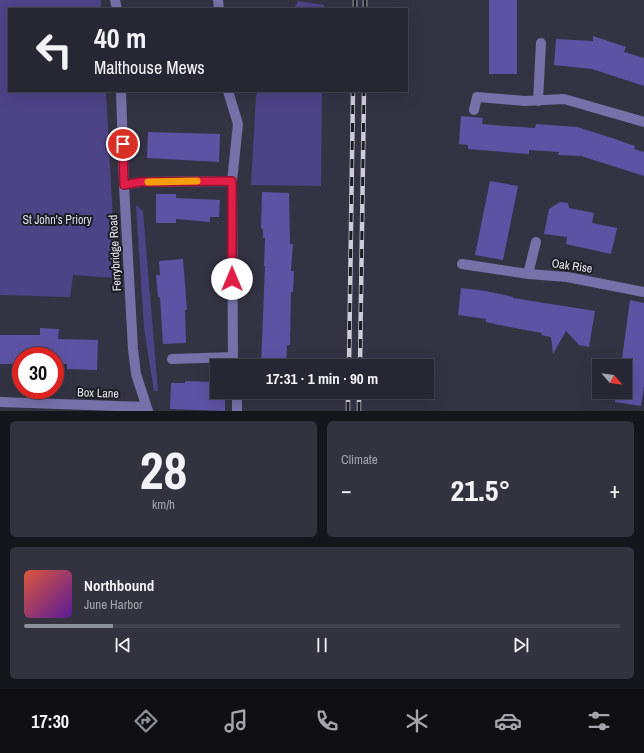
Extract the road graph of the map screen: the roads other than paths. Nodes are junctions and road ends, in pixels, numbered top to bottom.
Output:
1 (540, 43) dead end
2 (121, 92) edge
3 (228, 92) edge
4 (538, 101) junction
5 (474, 110) dead end
6 (644, 122) edge
7 (232, 181) junction
8 (124, 185) junction
9 (536, 242) dead end
10 (462, 264) dead end
11 (528, 274) junction
12 (644, 292) edge
13 (172, 359) dead end
14 (233, 359) edge
15 (210, 361) edge
16 (238, 399) edge
17 (0, 402) edge
18 (147, 409) edge
19 (238, 411) edge

1 - 4 street
2 - 8 street, Ferrybridge Road
3 - 7 street
4 - 5 street
4 - 6 street
7 - 8 street
7 - 14 street
8 - 18 street, Ferrybridge Road
9 - 11 street
10 - 11 street, Oak Rise
11 - 12 street, Oak Rise
13 - 15 street
16 - 19 street
17 - 18 street, Box Lane

